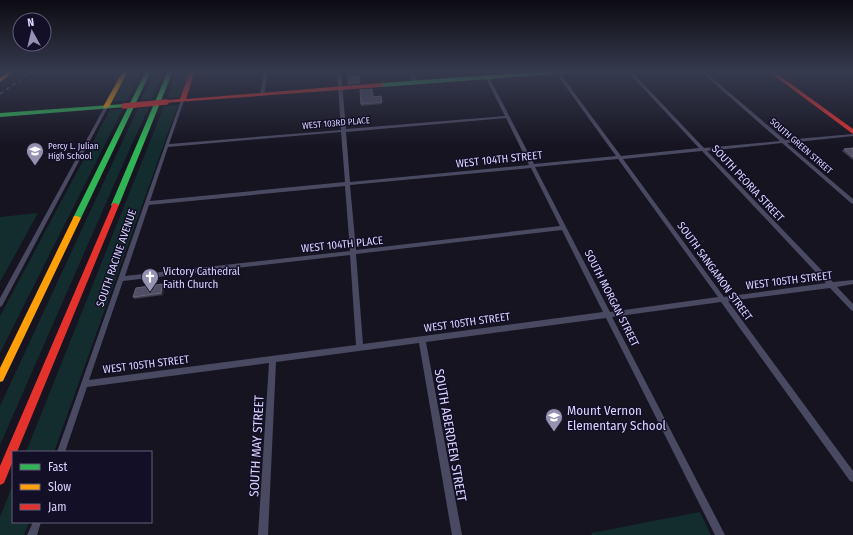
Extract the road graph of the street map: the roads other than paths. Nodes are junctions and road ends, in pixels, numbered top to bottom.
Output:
1 (112, 96) edge
2 (137, 96) edge
3 (161, 96) edge
4 (184, 96) edge
5 (249, 96) edge
6 (341, 96) edge
7 (497, 96) edge
8 (575, 96) edge
9 (653, 96) edge
10 (730, 96) edge
11 (804, 96) edge
12 (812, 96) edge
13 (182, 101) junction
14 (106, 107) junction
15 (0, 115) edge
16 (507, 116) junction
17 (853, 126) edge
18 (343, 130) junction
19 (853, 132) edge
20 (853, 135) edge
21 (783, 142) junction
22 (166, 146) junction
23 (703, 149) junction
24 (620, 157) junction
25 (532, 166) junction
26 (347, 184) junction
27 (853, 202) edge
28 (147, 203) junction
29 (564, 228) junction
30 (353, 253) junction
31 (122, 278) junction
32 (853, 282) edge
33 (831, 285) junction
34 (723, 300) junction
35 (0, 304) edge
36 (853, 308) edge
37 (608, 315) junction
38 (422, 339) junction
39 (360, 347) junction
40 (273, 359) junction
41 (0, 378) edge
42 (85, 384) junction
43 (61, 451) edge
44 (853, 478) edge
45 (0, 479) edge
46 (37, 523) edge
47 (32, 535) edge
48 (263, 535) edge
49 (457, 535) edge
50 (720, 535) edge

1 - 14 main road
2 - 41 main road
3 - 45 main road
4 - 13 main road, SOUTH RACINE AVENUE
5 - 13 main road
6 - 18 street
7 - 16 street, SOUTH MORGAN STREET
8 - 24 street, SOUTH SANGAMON STREET
9 - 23 street, SOUTH PEORIA STREET
10 - 21 street, SOUTH GREEN STREET
11 - 19 main road
12 - 17 main road
13 - 14 main road, bridge
13 - 22 street, SOUTH RACINE AVENUE
14 - 15 main road
14 - 35 street
16 - 18 street, WEST 103RD PLACE
16 - 25 street, SOUTH MORGAN STREET
18 - 22 street, WEST 103RD PLACE
18 - 26 street
20 - 21 street, WEST 104TH STREET
21 - 23 street, WEST 104TH STREET
21 - 27 street, SOUTH GREEN STREET
22 - 28 street, SOUTH RACINE AVENUE
23 - 24 street, WEST 104TH STREET
23 - 33 street, SOUTH PEORIA STREET
24 - 25 street, WEST 104TH STREET
24 - 34 street, SOUTH SANGAMON STREET
25 - 26 street, WEST 104TH STREET
25 - 29 street, SOUTH MORGAN STREET
26 - 28 street, WEST 104TH STREET
26 - 30 street
28 - 31 street, SOUTH RACINE AVENUE
29 - 30 street, WEST 104TH PLACE
29 - 37 street, SOUTH MORGAN STREET
30 - 31 street, WEST 104TH PLACE
30 - 39 street
31 - 42 street, SOUTH RACINE AVENUE
32 - 33 street, WEST 105TH STREET
33 - 34 street, WEST 105TH STREET
33 - 36 street, SOUTH PEORIA STREET
34 - 37 street, WEST 105TH STREET
34 - 44 street, SOUTH SANGAMON STREET
37 - 38 street, WEST 105TH STREET
37 - 50 street, SOUTH MORGAN STREET
38 - 39 street, WEST 105TH STREET
38 - 49 street, SOUTH ABERDEEN STREET
39 - 40 street, WEST 105TH STREET
40 - 42 street, WEST 105TH STREET
40 - 48 street, SOUTH MAY STREET
42 - 43 street, SOUTH RACINE AVENUE
46 - 47 street

